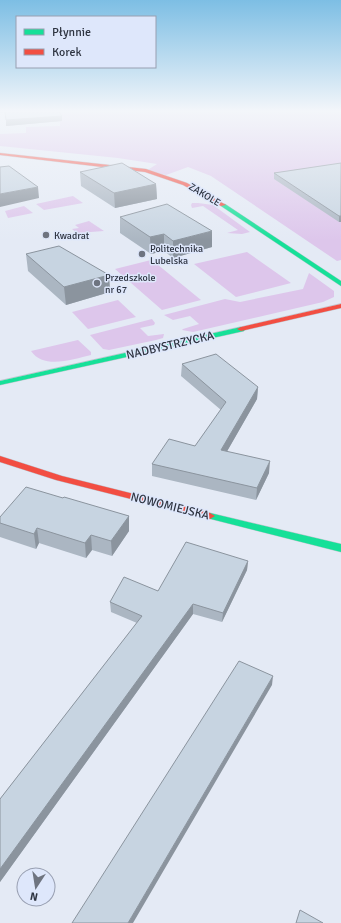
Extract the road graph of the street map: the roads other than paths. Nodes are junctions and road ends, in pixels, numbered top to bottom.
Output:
1 (10, 155) edge
2 (341, 284) edge
3 (341, 306) edge
4 (0, 383) edge
5 (0, 459) edge
6 (341, 548) edge

1 - 2 street, ZAKOLE
3 - 4 street, NADBYSTRZYCKA
5 - 6 street, NOWOMIEJSKA

